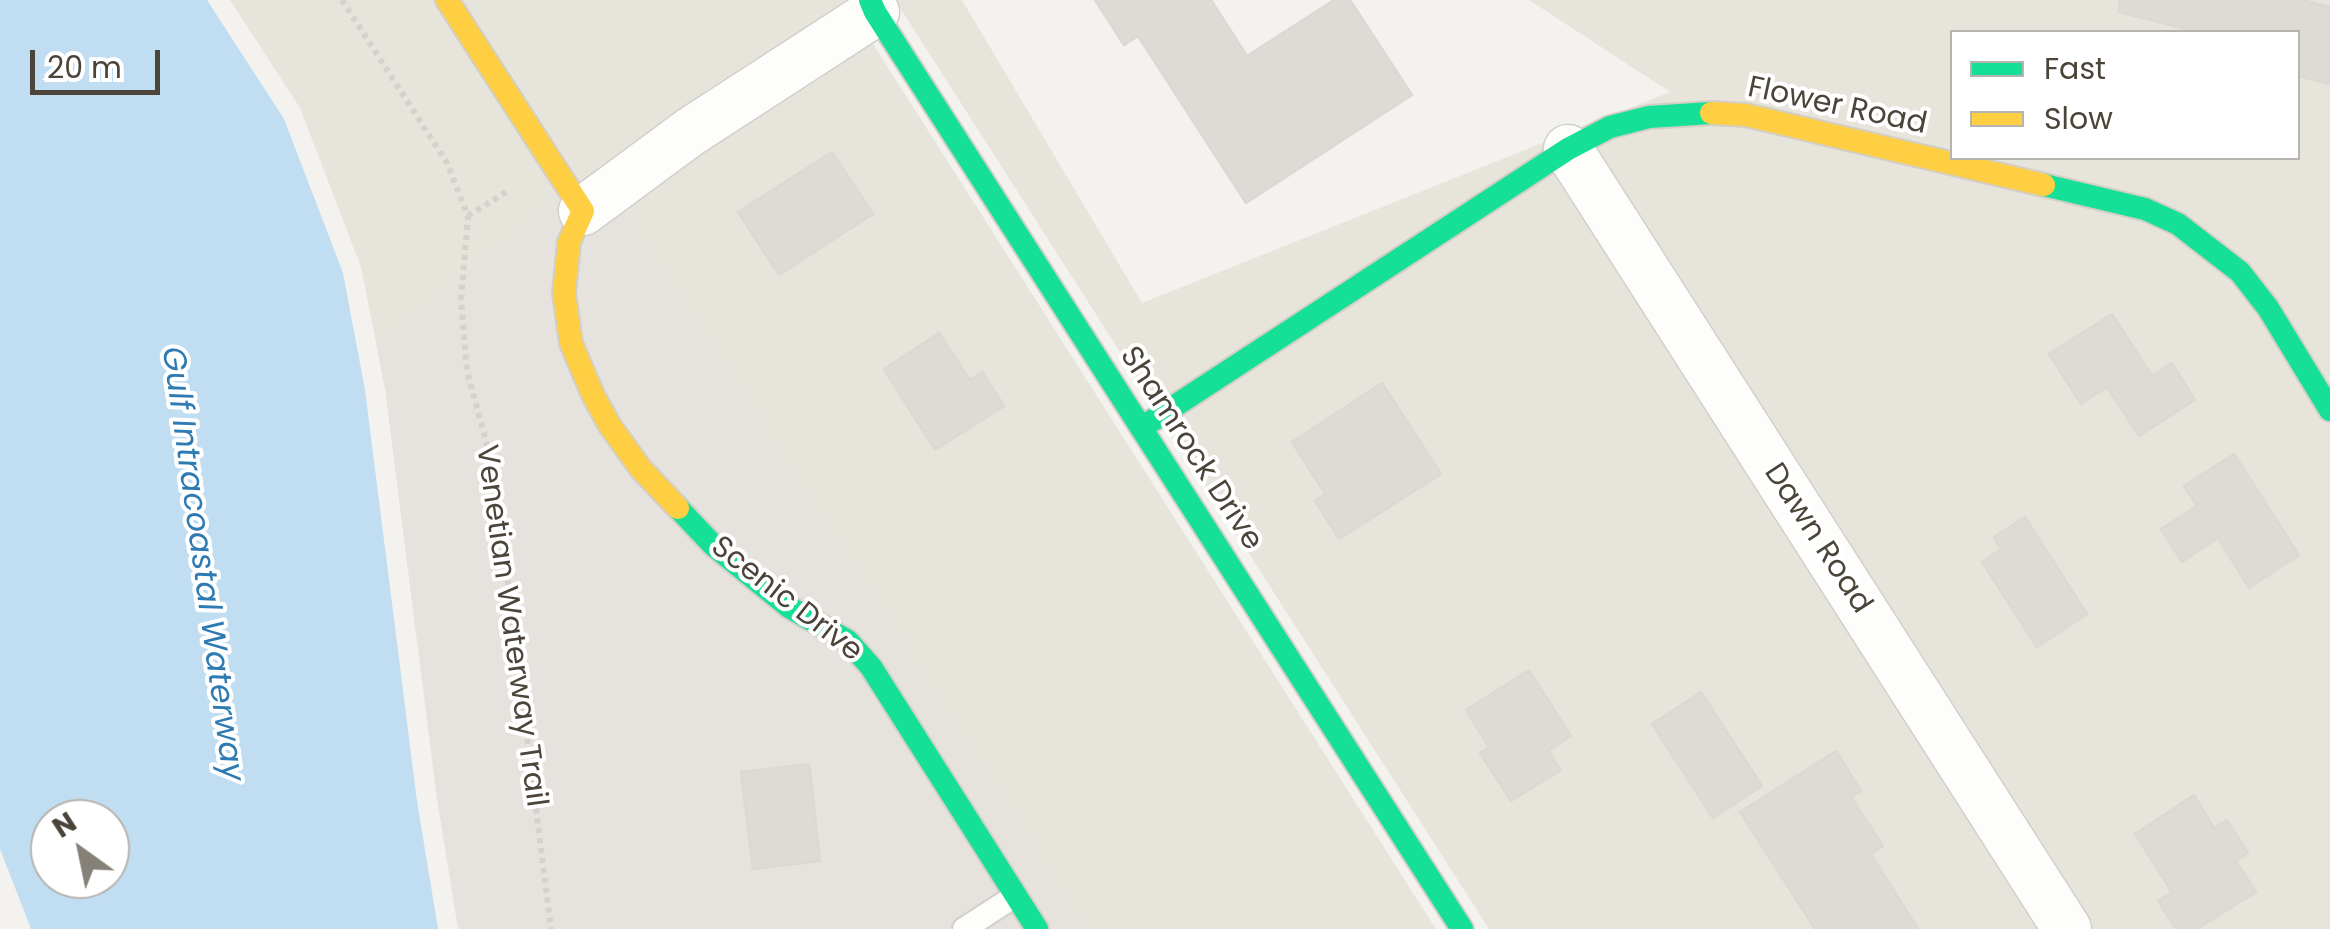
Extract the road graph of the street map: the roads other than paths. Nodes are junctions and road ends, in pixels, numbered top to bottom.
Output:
1 (447, 0) edge
2 (872, 6) edge
3 (1568, 149) junction
4 (583, 210) junction
5 (2330, 410) edge
6 (1141, 428) junction
7 (1015, 896) junction
8 (964, 929) edge
9 (1037, 929) edge
10 (1462, 929) edge
11 (2067, 929) edge

1 - 4 street
2 - 4 street
2 - 6 street, Shamrock Drive
3 - 5 street, Flower Road
3 - 6 street, Flower Road
3 - 11 street, Dawn Road
4 - 7 street, Scenic Drive
6 - 10 street, Shamrock Drive
7 - 8 lane
7 - 9 street, Scenic Drive

